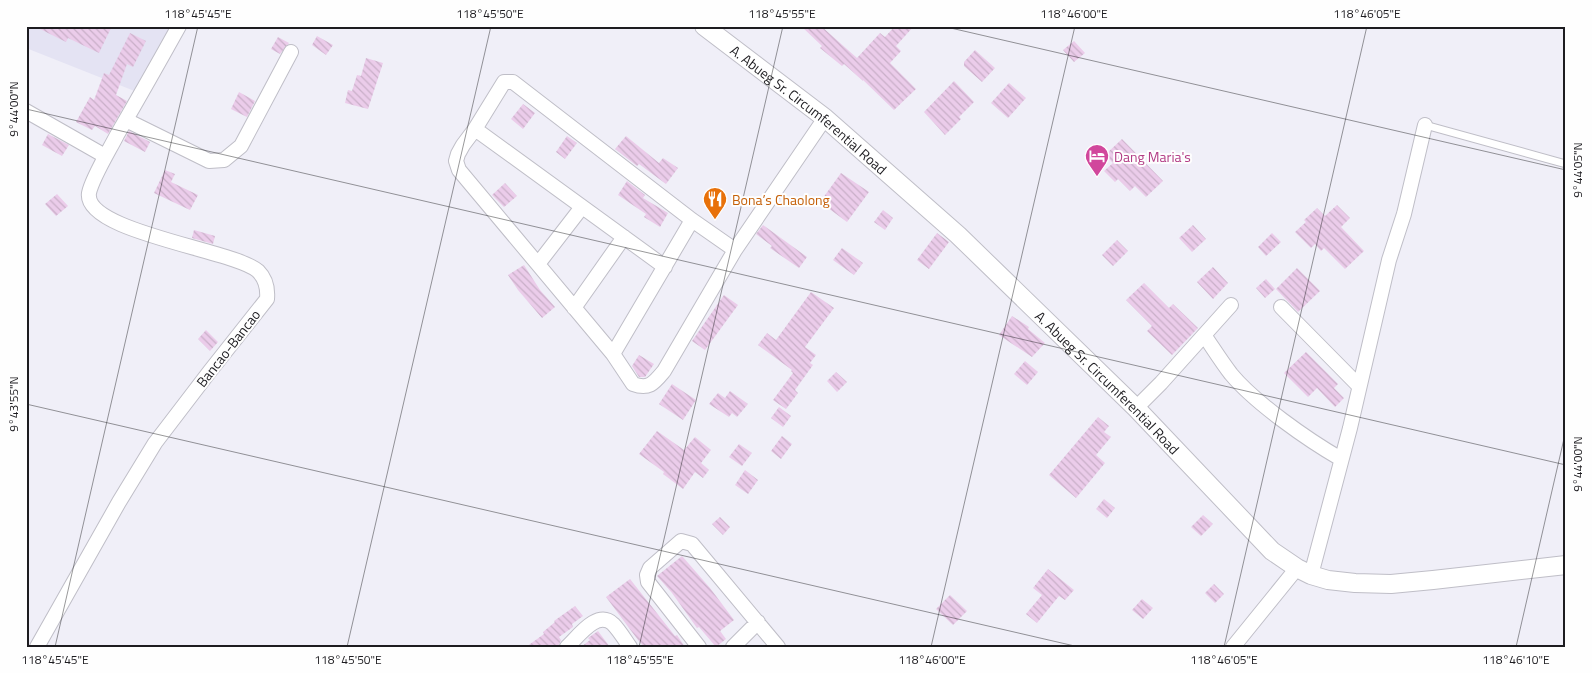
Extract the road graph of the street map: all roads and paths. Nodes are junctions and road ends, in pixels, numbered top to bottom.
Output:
1 (179, 26) edge
2 (704, 26) edge
3 (291, 52) dead end
4 (26, 111) edge
5 (824, 118) junction
6 (126, 120) junction
7 (1425, 125) joint
8 (475, 129) junction
9 (105, 156) junction
10 (1566, 164) edge
11 (582, 207) junction
12 (692, 220) junction
13 (624, 237) junction
14 (735, 250) junction
15 (538, 264) junction
16 (665, 267) junction
17 (1231, 305) dead end
18 (1281, 307) dead end
19 (574, 308) junction
20 (1204, 335) junction
21 (613, 354) junction
22 (1359, 386) junction
23 (1136, 408) junction
24 (1341, 459) junction
25 (1566, 565) edge
26 (1304, 572) junction
27 (758, 622) junction
28 (37, 647) edge
29 (567, 647) edge
30 (630, 647) edge
31 (700, 647) edge
32 (732, 647) edge
33 (778, 647) edge
34 (1233, 647) edge

1 - 6 street, Bancao-Bancao
2 - 5 street, A. Abueg Sr. Circumferential Road
3 - 6 street
4 - 9 street
5 - 14 street
5 - 23 street, A. Abueg Sr. Circumferential Road
6 - 9 street, Bancao-Bancao
7 - 10 lane
7 - 22 street
8 - 11 street
8 - 12 street
8 - 15 street
9 - 28 street, Bancao-Bancao
11 - 13 street
11 - 15 street
12 - 14 street
12 - 16 street
13 - 16 street
13 - 19 street
14 - 21 street
15 - 19 street
16 - 21 street
17 - 20 street
18 - 22 street
19 - 21 street
20 - 23 street
20 - 24 street
22 - 24 street
23 - 26 street, A. Abueg Sr. Circumferential Road
24 - 26 street
25 - 26 street, A. Abueg Sr. Circumferential Road
26 - 34 street
27 - 31 street
27 - 32 street
27 - 33 street
29 - 30 street

